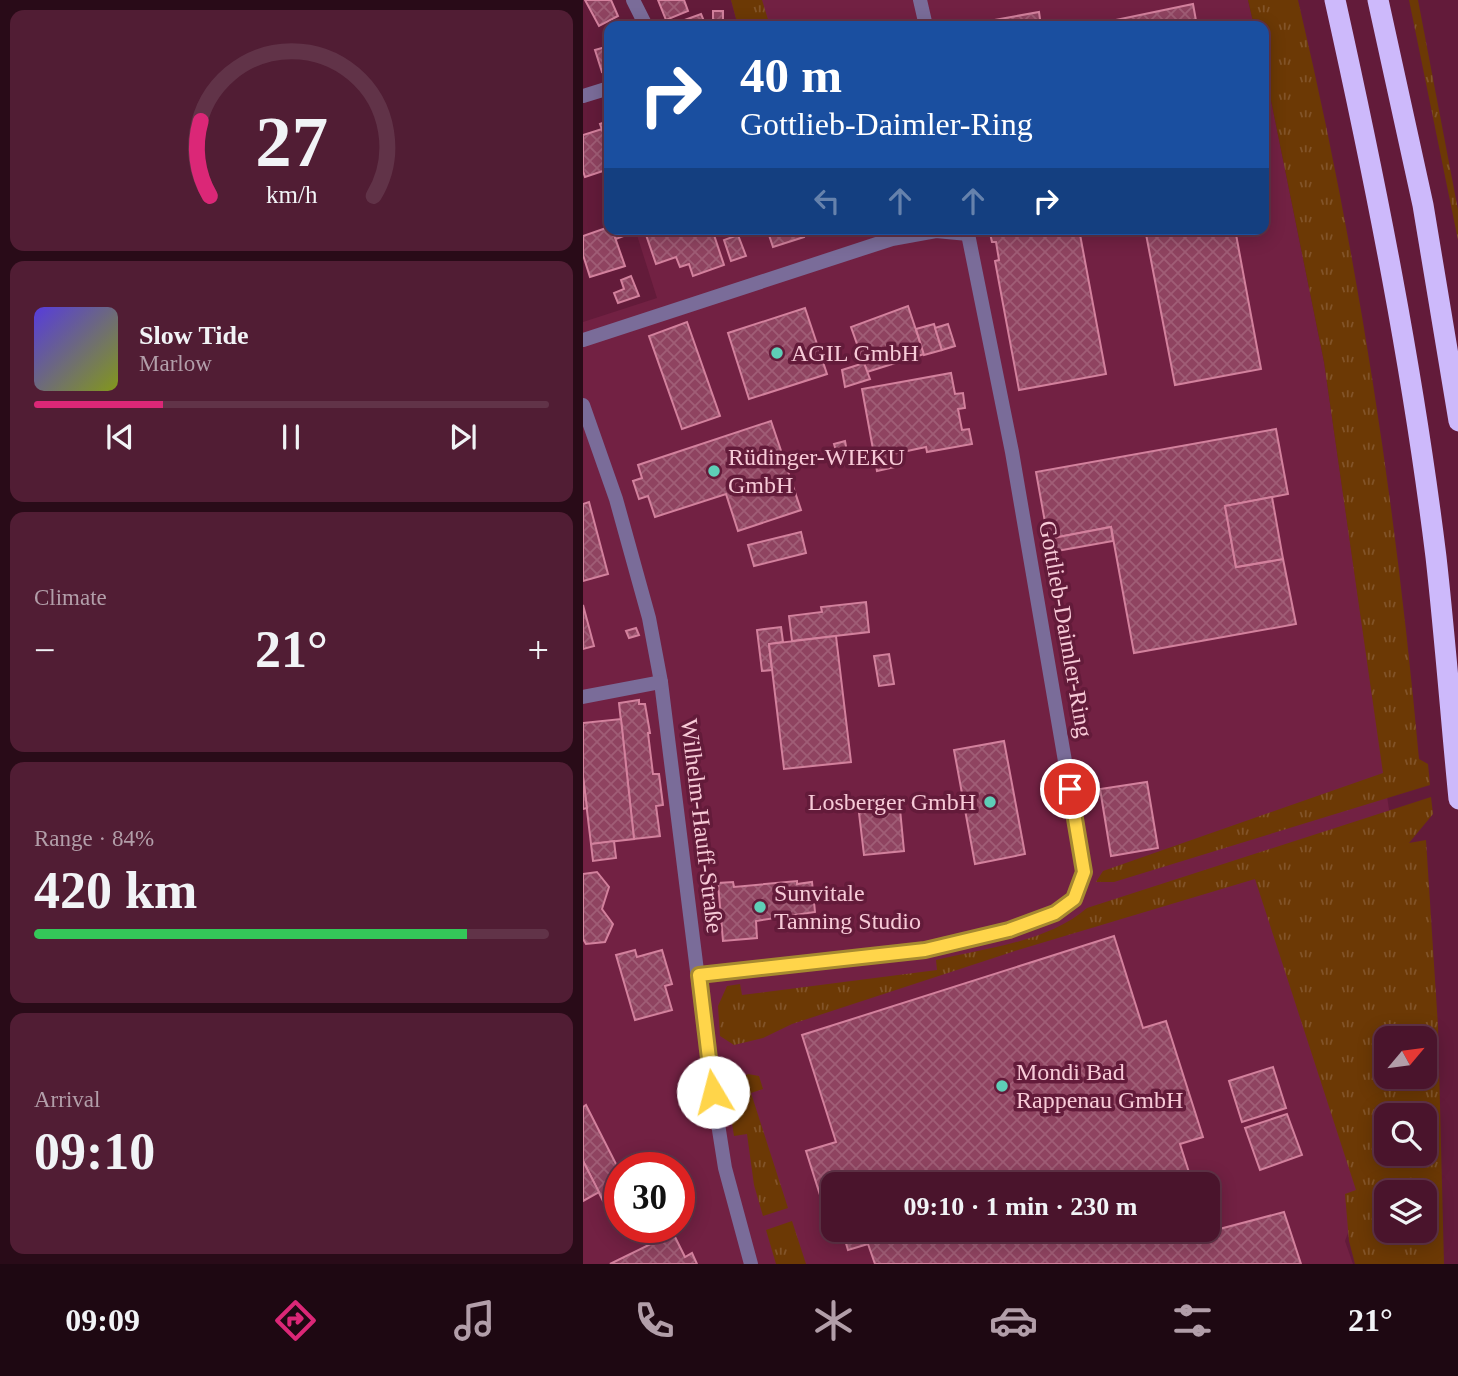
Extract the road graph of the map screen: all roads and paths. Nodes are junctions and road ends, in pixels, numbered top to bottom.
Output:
1 (633, 0) edge
2 (920, 0) edge
3 (1335, 0) edge
4 (1378, 0) edge
5 (644, 21) edge
6 (925, 21) edge
7 (604, 90) edge
8 (583, 96) edge
9 (907, 235) edge
10 (968, 235) edge
11 (583, 340) edge
12 (583, 405) edge
13 (1458, 421) edge
14 (661, 682) junction
15 (583, 697) edge
16 (1458, 799) edge
17 (699, 975) junction
18 (751, 1264) edge

1 - 5 street
2 - 6 street
3 - 16 highway
4 - 13 highway
7 - 8 street
9 - 11 street, Gottlieb-Daimler-Ring
10 - 17 street, Gottlieb-Daimler-Ring
12 - 14 street, Wilhelm-Hauff-Straße
14 - 15 street
14 - 17 street, Wilhelm-Hauff-Straße
17 - 18 street, Wilhelm-Hauff-Straße

